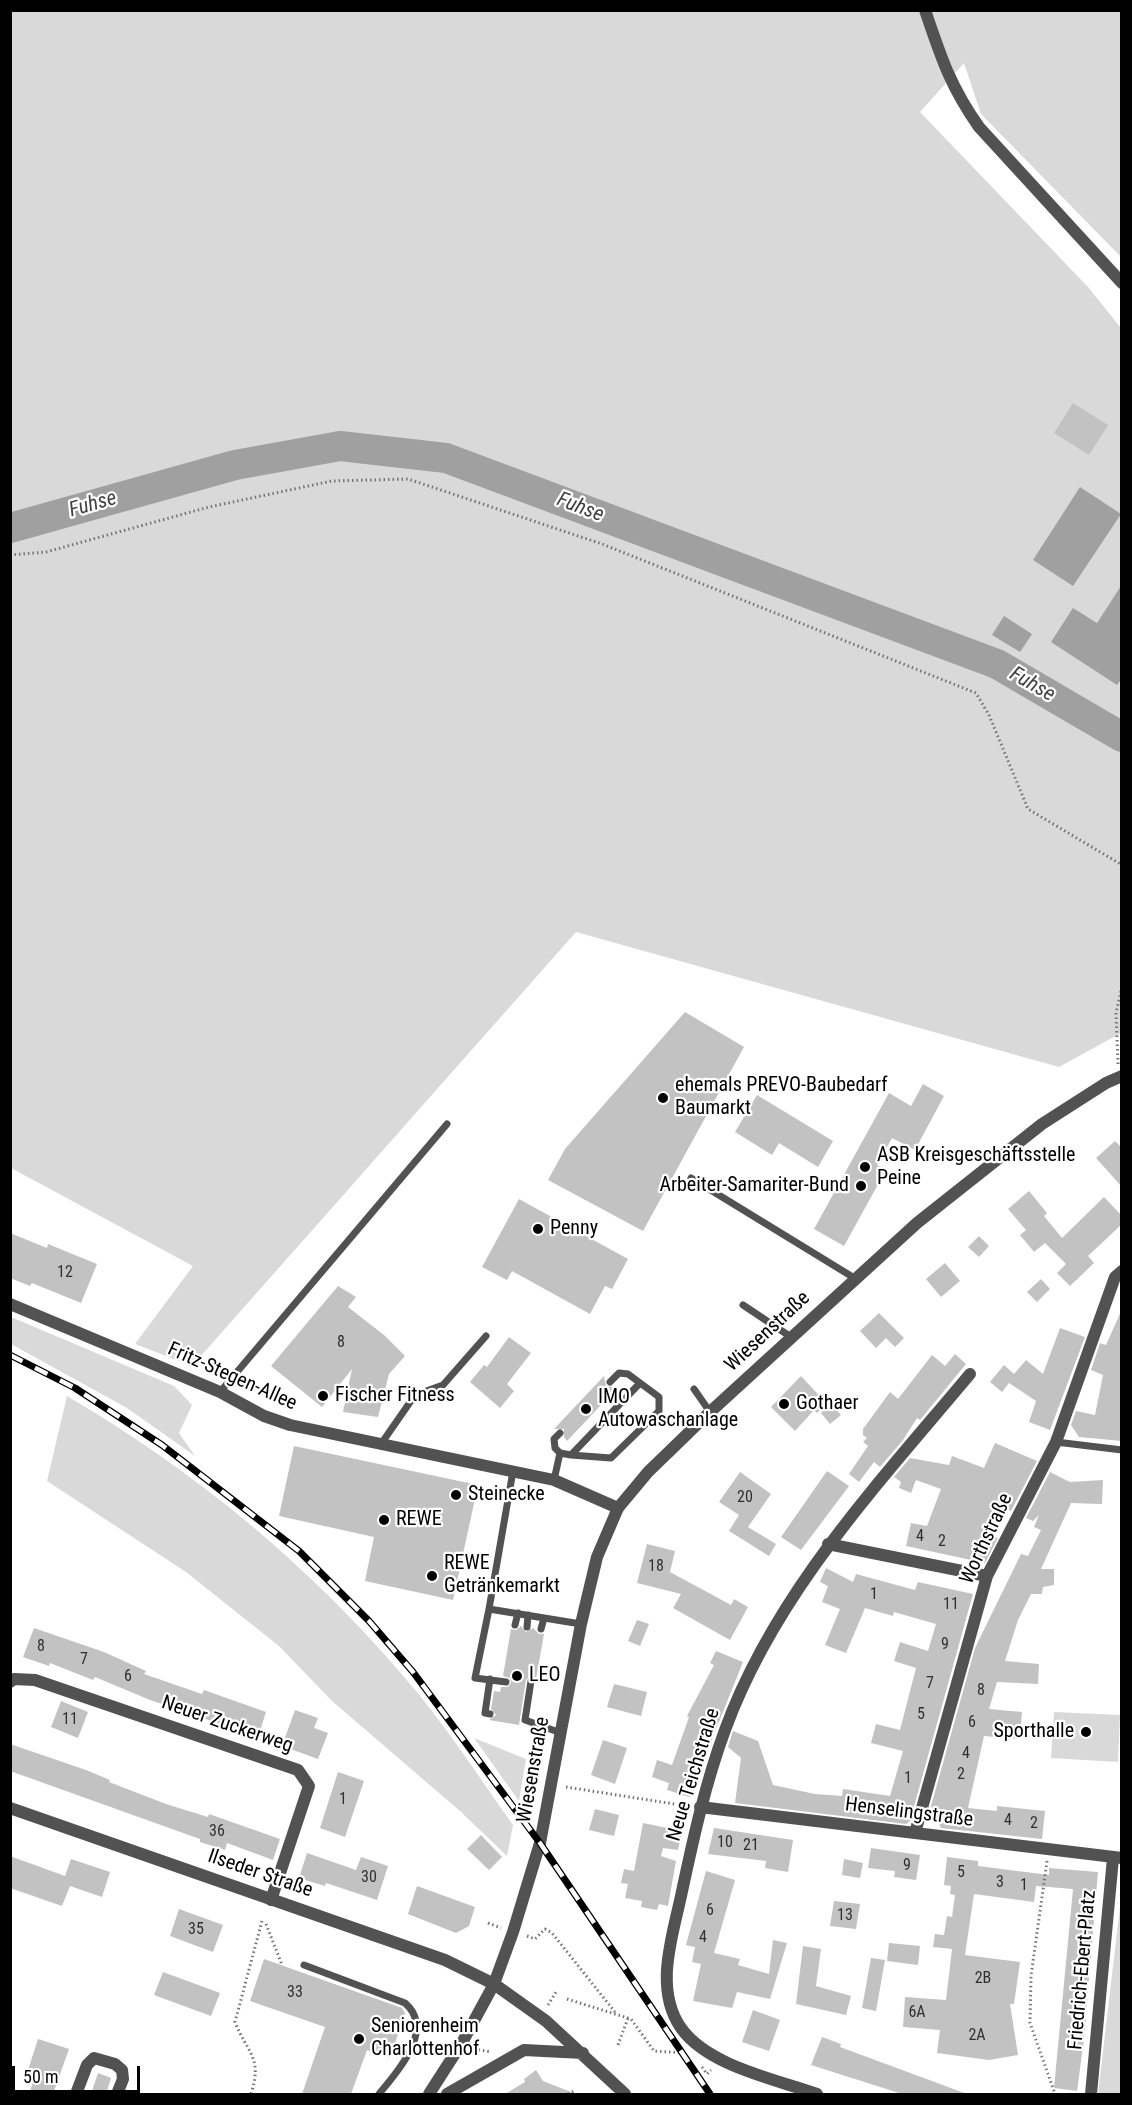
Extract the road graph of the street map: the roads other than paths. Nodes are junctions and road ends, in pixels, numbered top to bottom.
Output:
1 (925, 10) edge
2 (1122, 284) edge
3 (1120, 1077) edge
4 (447, 1124) dead end
5 (691, 1178) dead end
6 (1122, 1271) edge
7 (856, 1279) junction
8 (10, 1304) edge
9 (743, 1305) dead end
10 (486, 1336) dead end
11 (791, 1337) junction
12 (970, 1374) dead end
13 (610, 1382) dead end
14 (640, 1383) junction
15 (694, 1389) dead end
16 (220, 1392) junction
17 (710, 1412) junction
18 (560, 1433) dead end
19 (1056, 1442) junction
20 (381, 1444) junction
21 (1122, 1450) edge
22 (560, 1453) junction
23 (571, 1455) junction
24 (513, 1471) junction
25 (554, 1480) junction
26 (618, 1508) junction
27 (828, 1544) junction
28 (987, 1576) junction
29 (489, 1609) junction
30 (518, 1613) junction
31 (528, 1615) junction
32 (543, 1618) junction
33 (581, 1624) junction
34 (516, 1625) dead end
35 (527, 1627) dead end
36 (541, 1629) dead end
37 (490, 1679) junction
38 (507, 1680) dead end
39 (10, 1682) edge
40 (529, 1684) dead end
41 (490, 1714) dead end
42 (561, 1733) junction
43 (10, 1808) edge
44 (700, 1808) junction
45 (915, 1833) junction
46 (1117, 1858) edge
47 (271, 1900) junction
48 (304, 1965) dead end
49 (494, 1984) junction
50 (583, 2053) junction
51 (76, 2094) edge
52 (117, 2094) edge
53 (379, 2094) edge
54 (429, 2094) edge
55 (447, 2094) edge
56 (625, 2094) edge
57 (817, 2094) edge
58 (1091, 2094) edge

1 - 2 street
3 - 7 street, Wiesenstraße
4 - 16 lane
5 - 7 lane
6 - 19 street, Worthstraße
7 - 11 street, Wiesenstraße
8 - 16 street, Fritz-Stegen-Allee
9 - 11 lane
10 - 20 lane
11 - 17 street, Wiesenstraße
12 - 27 street, Neue Teichstraße
13 - 14 lane
14 - 23 lane
14 - 23 lane
15 - 17 lane
16 - 20 street, Fritz-Stegen-Allee
17 - 26 street, Wiesenstraße
18 - 22 lane
19 - 21 lane
19 - 28 street, Worthstraße
20 - 24 street, Fritz-Stegen-Allee
22 - 23 lane
22 - 25 lane
24 - 25 street, Fritz-Stegen-Allee
24 - 29 lane
25 - 26 street, Fritz-Stegen-Allee
26 - 33 street, Wiesenstraße
27 - 28 street
27 - 44 street, Neue Teichstraße
28 - 45 street, Worthstraße
29 - 30 lane
29 - 37 lane
30 - 31 lane
30 - 34 lane
31 - 32 lane
31 - 35 lane
32 - 33 lane
32 - 36 lane
33 - 42 street, Wiesenstraße
37 - 38 lane
37 - 41 lane
39 - 47 street, Neuer Zuckerweg
40 - 42 lane
42 - 49 street, Wiesenstraße
43 - 47 street, Ilseder Straße
44 - 45 street, Henselingstraße
44 - 57 street, Neue Teichstraße
45 - 46 street, Henselingstraße
46 - 58 street, Friedrich-Ebert-Platz
47 - 49 street, Ilseder Straße
48 - 53 lane
49 - 50 street, Ilseder Straße
49 - 54 street, Wiesenstraße
50 - 55 street
50 - 56 street, Ilseder Straße
51 - 52 street

